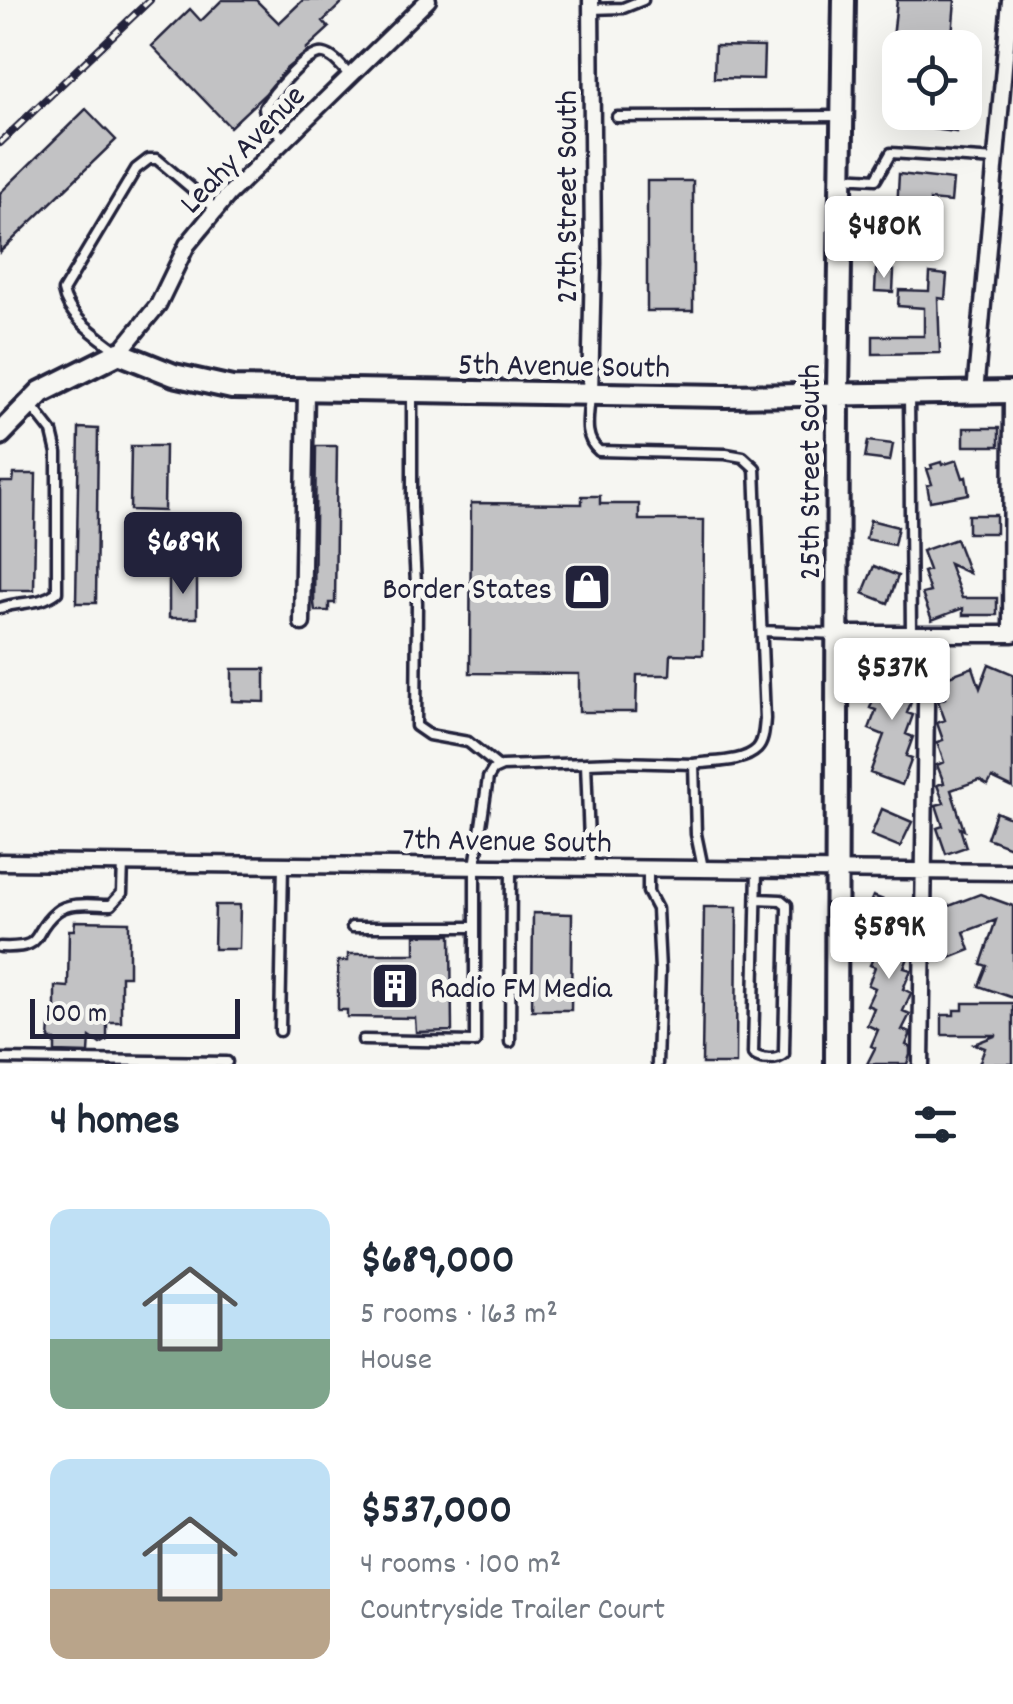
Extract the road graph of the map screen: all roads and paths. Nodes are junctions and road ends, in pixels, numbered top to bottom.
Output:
1 (428, 0) edge
2 (643, 0) edge
3 (844, 0) edge
4 (1010, 0) edge
5 (591, 4) edge
6 (349, 75) junction
7 (842, 116) junction
8 (617, 117) dead end
9 (284, 140) junction
10 (996, 160) junction
11 (842, 177) junction
12 (216, 209) junction
13 (119, 353) junction
14 (306, 391) junction
15 (412, 392) junction
16 (1012, 392) edge
17 (975, 393) junction
18 (590, 394) junction
19 (838, 394) junction
20 (909, 394) junction
21 (30, 403) junction
22 (0, 434) edge
23 (0, 608) edge
24 (302, 623) dead end
25 (762, 631) junction
26 (837, 634) junction
27 (1012, 634) edge
28 (919, 635) junction
29 (586, 763) junction
30 (694, 764) junction
31 (499, 768) junction
32 (0, 862) edge
33 (122, 862) junction
34 (283, 863) junction
35 (475, 866) junction
36 (511, 867) junction
37 (590, 868) junction
38 (648, 868) junction
39 (702, 868) junction
40 (757, 870) junction
41 (836, 870) junction
42 (924, 871) junction
43 (1013, 872) edge
44 (757, 898) junction
45 (352, 927) dead end
46 (475, 927) junction
47 (0, 948) edge
48 (280, 1031) dead end
49 (363, 1040) dead end
50 (510, 1042) dead end
51 (0, 1059) edge
52 (227, 1062) dead end
53 (657, 1064) edge
54 (836, 1064) edge
55 (921, 1064) edge

1 - 6 street, Leahy Avenue
2 - 5 lane
3 - 7 main road, 25th Street South
4 - 10 street
5 - 18 street, 27th Street South
6 - 9 street, Leahy Avenue
6 - 9 lane
7 - 8 lane
7 - 11 main road, 25th Street South
9 - 12 street, Leahy Avenue
10 - 11 lane
10 - 17 street
11 - 19 main road, 25th Street South
12 - 13 street, Leahy Avenue
12 - 13 lane
13 - 14 main road, 5th Avenue South
13 - 21 main road
14 - 15 main road, 5th Avenue South
14 - 24 street
15 - 18 main road, 5th Avenue South
15 - 31 lane
16 - 17 main road, 5th Avenue South
16 - 27 street
17 - 20 main road, 5th Avenue South
18 - 19 main road, 5th Avenue South
18 - 25 lane
19 - 20 main road, 5th Avenue South
19 - 26 main road, 25th Street South
20 - 28 lane
21 - 22 main road
21 - 23 lane
25 - 26 lane
25 - 30 lane
26 - 28 street
26 - 41 main road, 25th Street South
27 - 28 street
28 - 42 street
29 - 30 lane
29 - 31 lane
29 - 37 lane
30 - 39 lane
31 - 35 lane
32 - 33 street, 7th Avenue South
33 - 34 street, 7th Avenue South
33 - 47 lane
34 - 35 street, 7th Avenue South
34 - 48 lane
35 - 36 street, 7th Avenue South
35 - 46 lane
36 - 37 street, 7th Avenue South
36 - 50 lane
37 - 38 street, 7th Avenue South
38 - 39 street, 7th Avenue South
38 - 53 lane
39 - 40 street, 7th Avenue South
40 - 41 street, 7th Avenue South
40 - 44 lane
41 - 42 street, 7th Avenue South
41 - 54 main road, 25th Street South
42 - 43 street, 7th Avenue South
42 - 55 street
44 - 44 lane
45 - 46 lane
46 - 49 lane
51 - 52 lane

